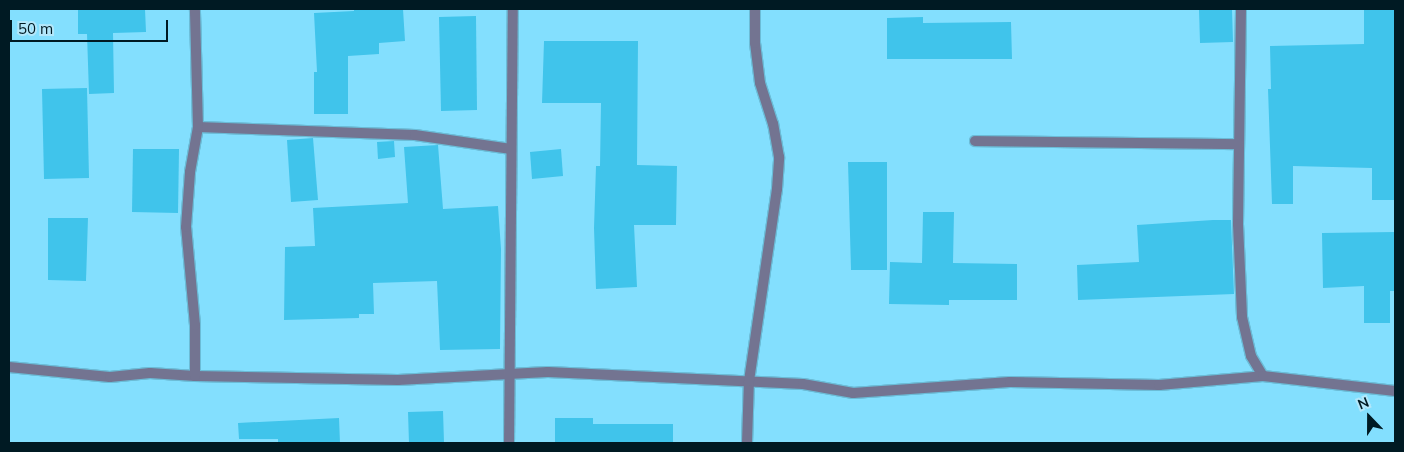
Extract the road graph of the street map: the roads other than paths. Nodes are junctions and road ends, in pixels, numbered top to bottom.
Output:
1 (195, 9) edge
2 (513, 9) edge
3 (755, 9) edge
4 (1241, 9) edge
5 (198, 127) junction
6 (975, 141) dead end
7 (1239, 144) junction
8 (512, 150) junction
9 (9, 367) edge
10 (510, 374) junction
11 (195, 376) junction
12 (1263, 376) junction
13 (749, 381) junction
14 (1395, 391) edge
15 (509, 443) edge
16 (747, 443) edge

1 - 5 street
2 - 8 street
3 - 13 street
4 - 7 street
5 - 8 street
5 - 11 street
6 - 7 street
7 - 12 street
8 - 10 street
9 - 11 street
10 - 11 street
10 - 13 street
10 - 15 street
12 - 13 street
12 - 14 street
13 - 16 street

